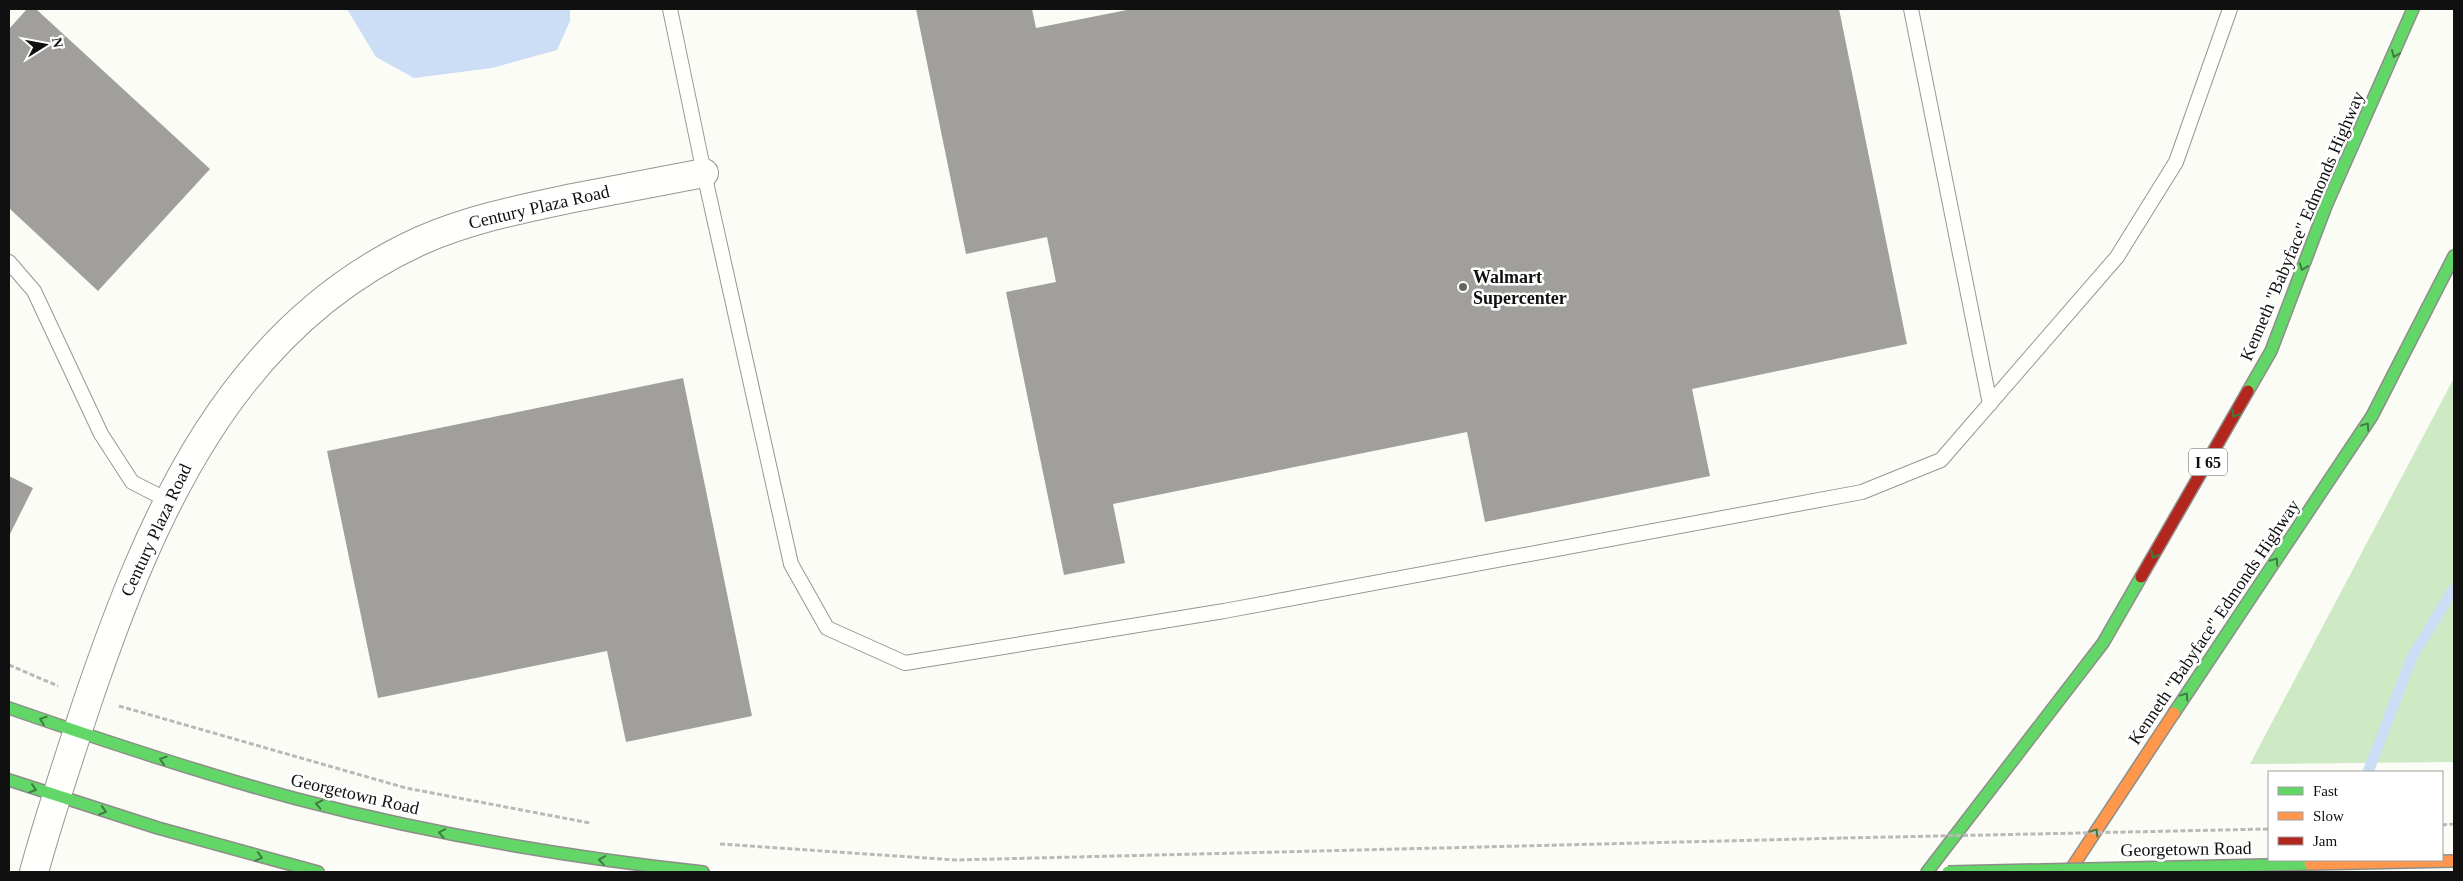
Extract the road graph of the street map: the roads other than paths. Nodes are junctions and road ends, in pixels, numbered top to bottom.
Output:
1 (670, 9) edge
2 (1911, 9) edge
3 (2230, 9) edge
4 (2413, 9) edge
5 (704, 173) junction
6 (2454, 256) edge
7 (9, 262) edge
8 (1990, 404) junction
9 (167, 500) junction
10 (9, 708) edge
11 (78, 732) junction
12 (9, 780) edge
13 (57, 796) junction
14 (2454, 861) edge
15 (34, 872) edge
16 (318, 872) edge
17 (702, 872) edge
18 (1928, 872) edge
19 (1948, 872) edge
20 (2068, 872) edge

1 - 5 lane
2 - 8 lane
3 - 8 lane
4 -> 18 main road, Kenneth "Babyface" Edmonds Highway / I 65
5 - 8 lane
5 - 9 street, Century Plaza Road
20 -> 6 main road, Kenneth "Babyface" Edmonds Highway
7 - 9 lane
9 - 11 street, Century Plaza Road
11 -> 10 main road, Georgetown Road
11 - 13 street, Century Plaza Road
17 -> 11 main road, Georgetown Road
12 -> 13 main road
13 - 15 street, Century Plaza Road
13 -> 16 main road
14 - 19 main road, Georgetown Road, bridge

